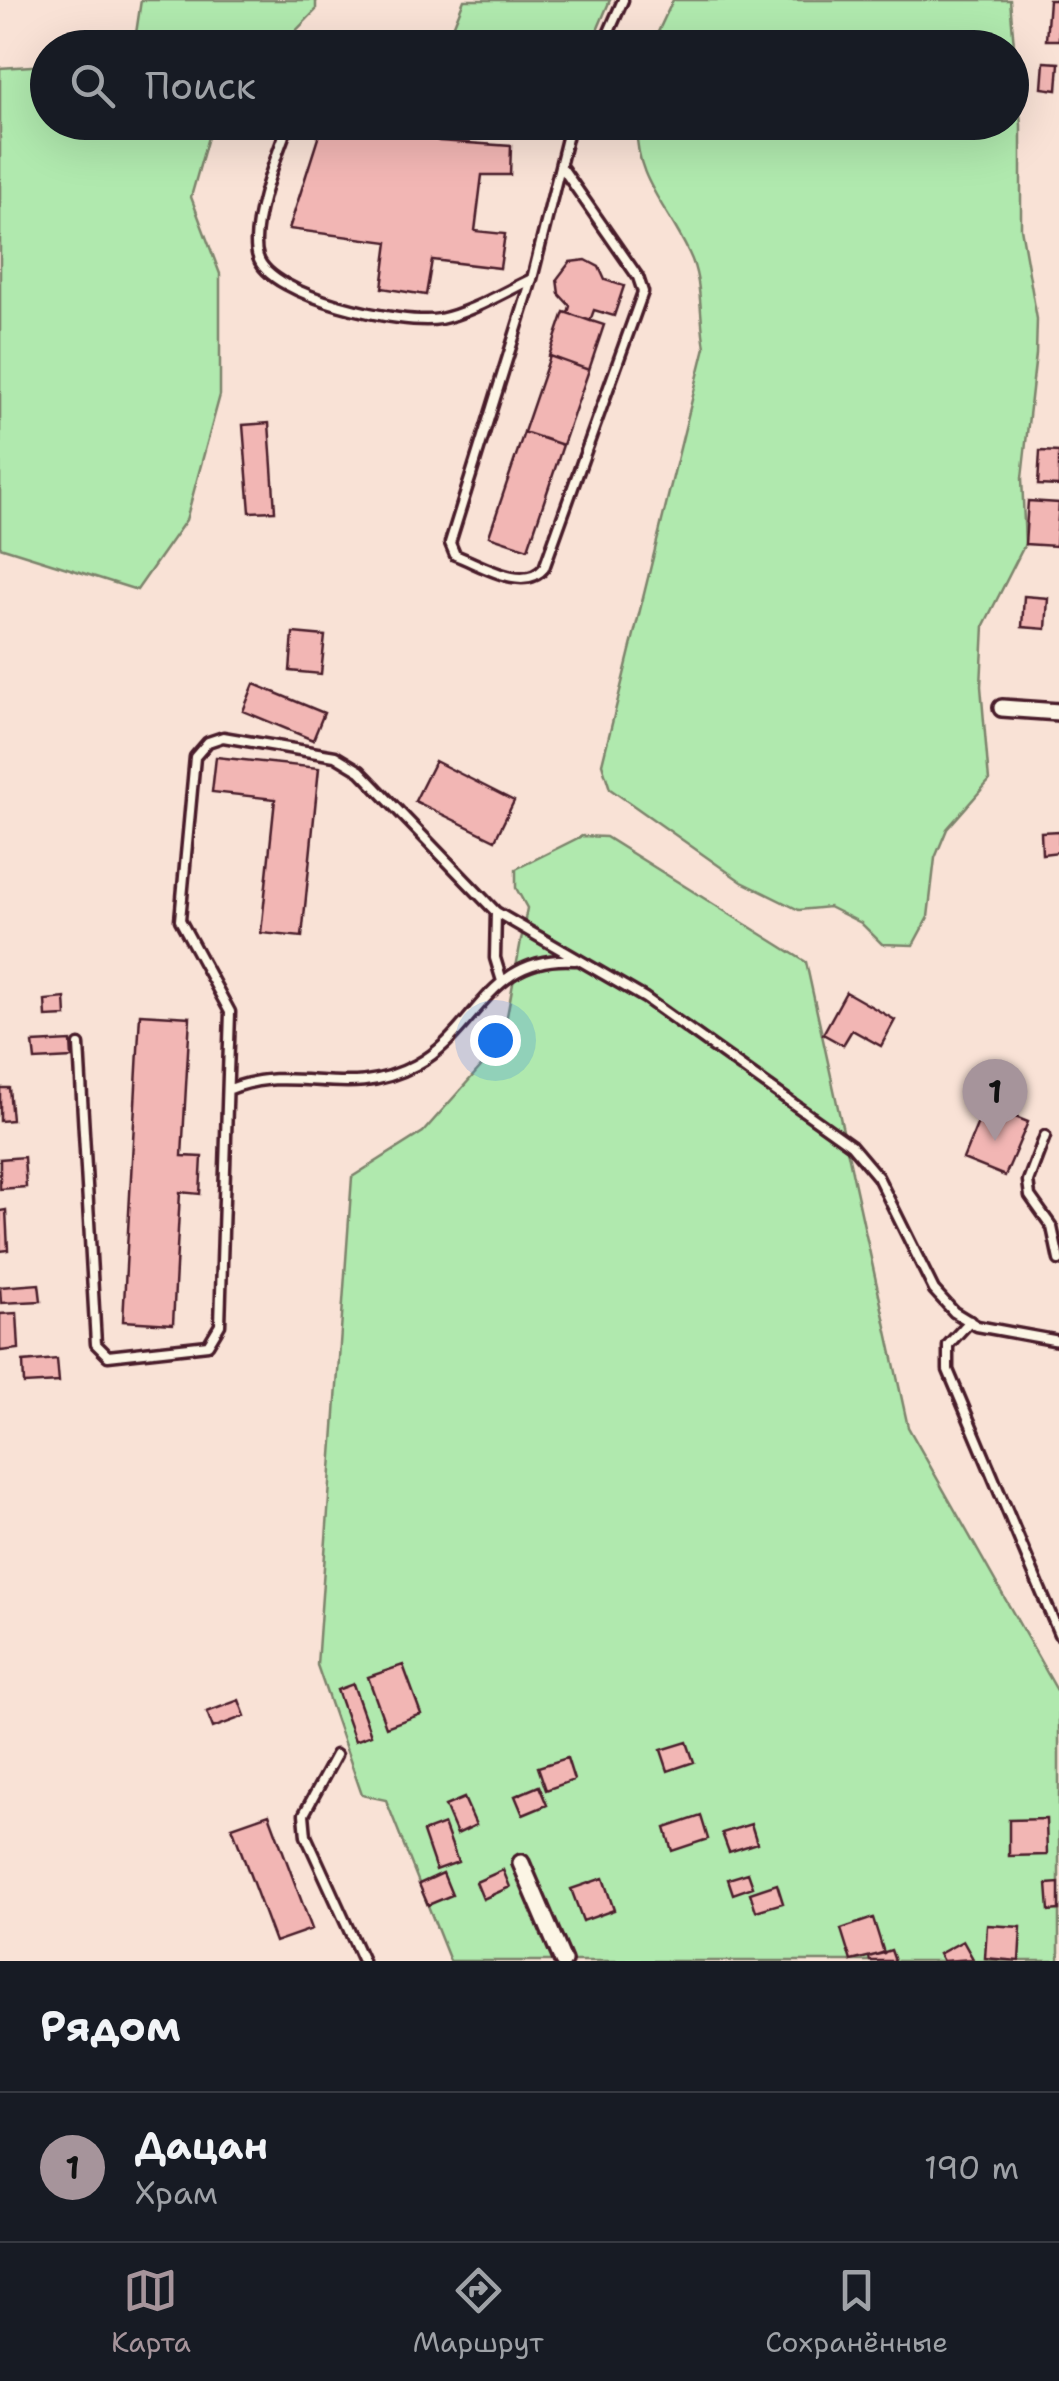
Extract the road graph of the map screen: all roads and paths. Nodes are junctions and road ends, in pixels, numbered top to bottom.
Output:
1 (623, 0) edge
2 (610, 30) edge
3 (283, 140) edge
4 (568, 140) edge
5 (563, 169) junction
6 (532, 280) junction
7 (1002, 708) dead end
8 (1059, 712) edge
9 (496, 912) junction
10 (580, 960) junction
11 (502, 981) junction
12 (80, 1045) dead end
13 (230, 1089) junction
14 (1046, 1136) dead end
15 (1059, 1260) edge
16 (970, 1321) junction
17 (1059, 1342) edge
18 (1059, 1634) edge
19 (336, 1755) dead end
20 (521, 1863) dead end
21 (363, 1961) edge
22 (563, 1961) edge

1 - 2 lane
3 - 6 lane
4 - 5 lane
5 - 6 lane
5 - 6 lane
7 - 8 street
9 - 10 lane
9 - 11 lane
9 - 13 lane
10 - 11 lane
10 - 16 lane
11 - 13 lane
12 - 13 lane
14 - 15 lane
16 - 17 lane
16 - 18 lane
19 - 21 lane
20 - 22 street

